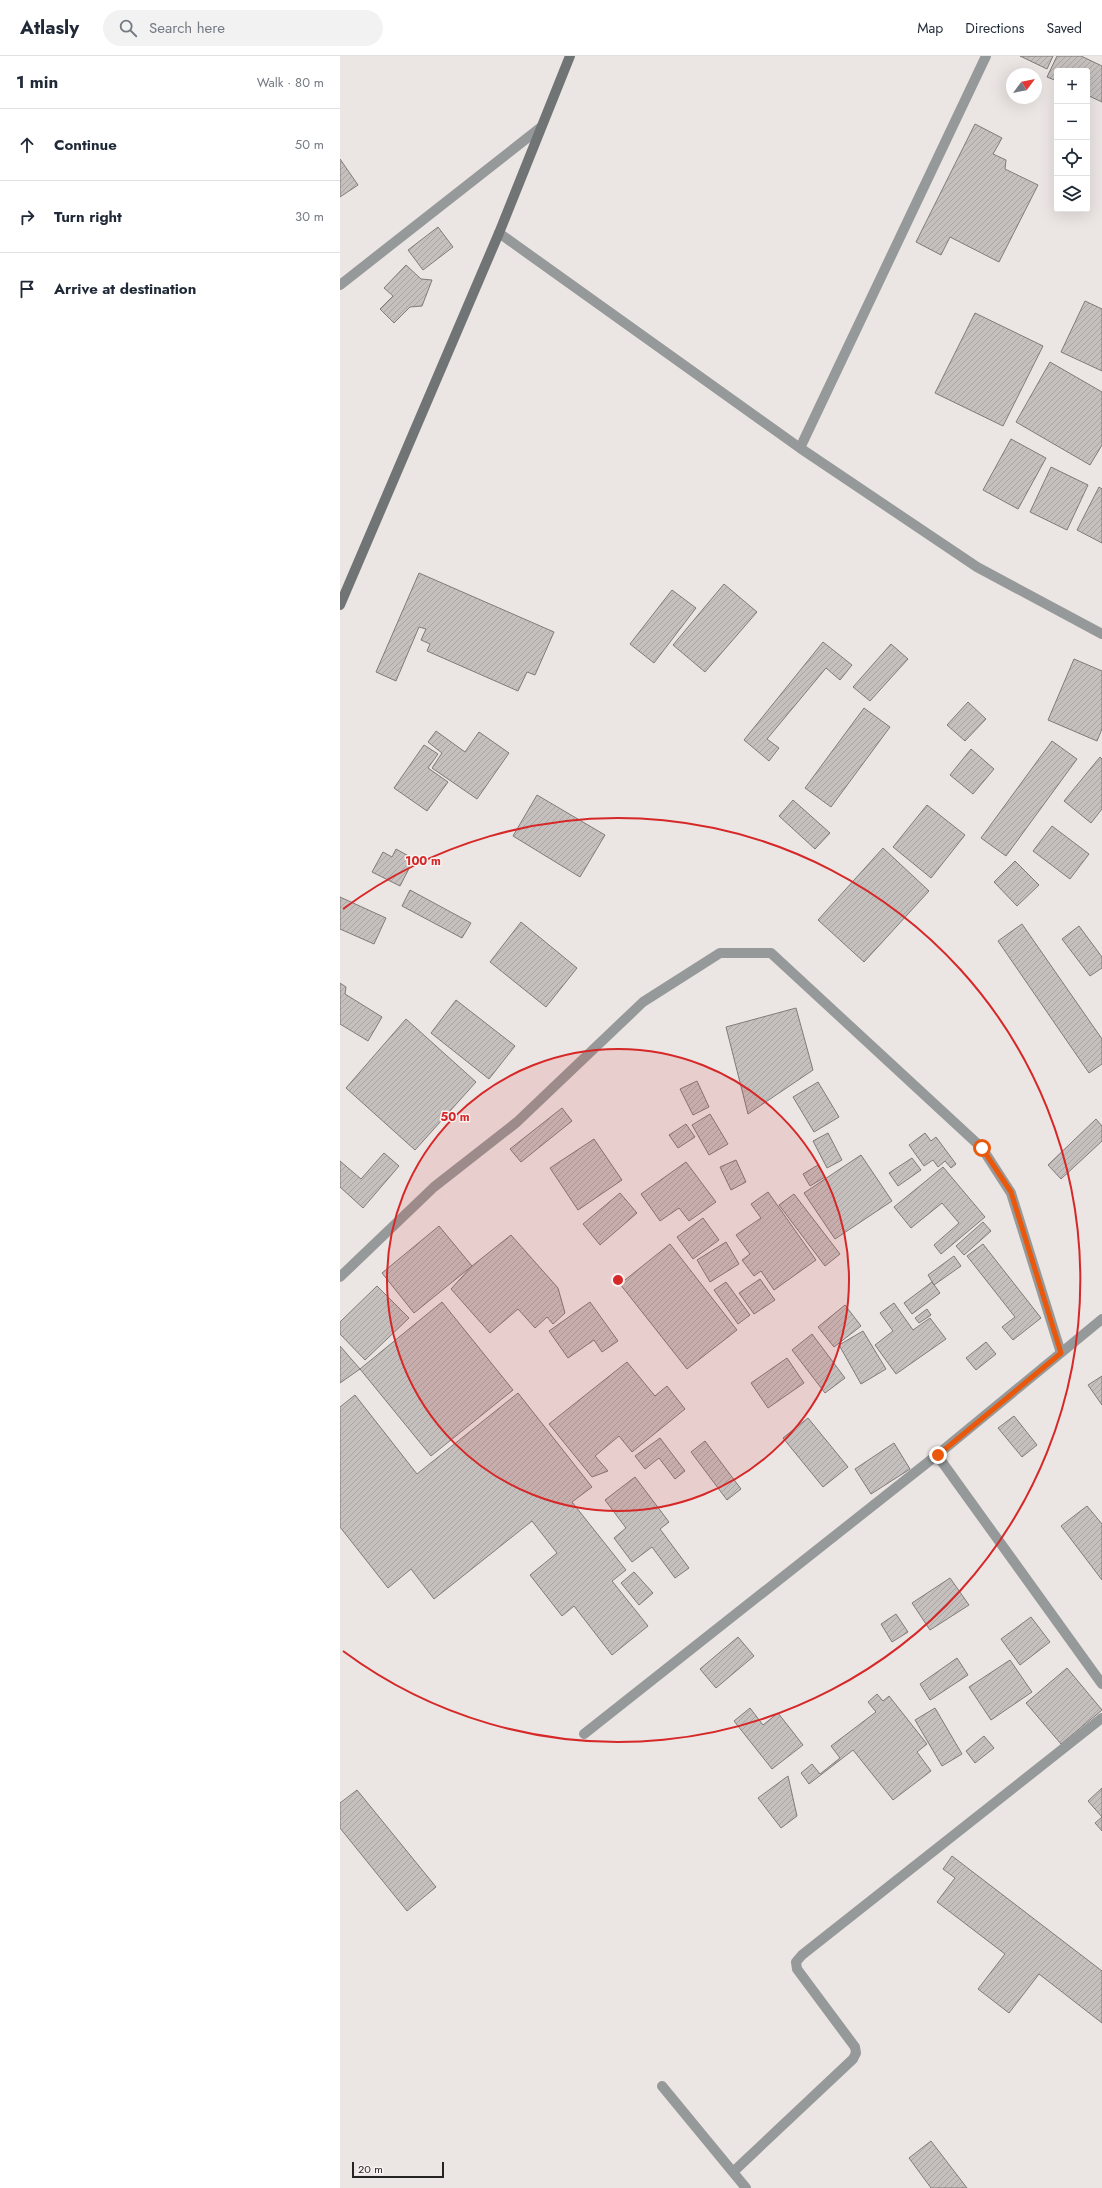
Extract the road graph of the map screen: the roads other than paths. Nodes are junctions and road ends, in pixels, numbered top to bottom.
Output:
1 (570, 56) edge
2 (986, 56) edge
3 (540, 128) junction
4 (499, 233) junction
5 (340, 285) edge
6 (800, 448) junction
7 (340, 605) edge
8 (1102, 634) edge
9 (340, 1277) edge
10 (1102, 1319) edge
11 (1061, 1353) junction
12 (938, 1455) junction
13 (1102, 1684) edge
14 (1102, 1718) edge
15 (584, 1734) dead end
16 (662, 2086) dead end
17 (733, 2172) junction
18 (746, 2188) edge

1 - 3 main road
2 - 6 street
3 - 4 main road
3 - 5 street
4 - 6 street
4 - 7 main road
6 - 8 street
9 - 11 street
10 - 11 street
11 - 12 street
12 - 13 street
12 - 15 street
14 - 17 street
16 - 17 street
17 - 18 street

